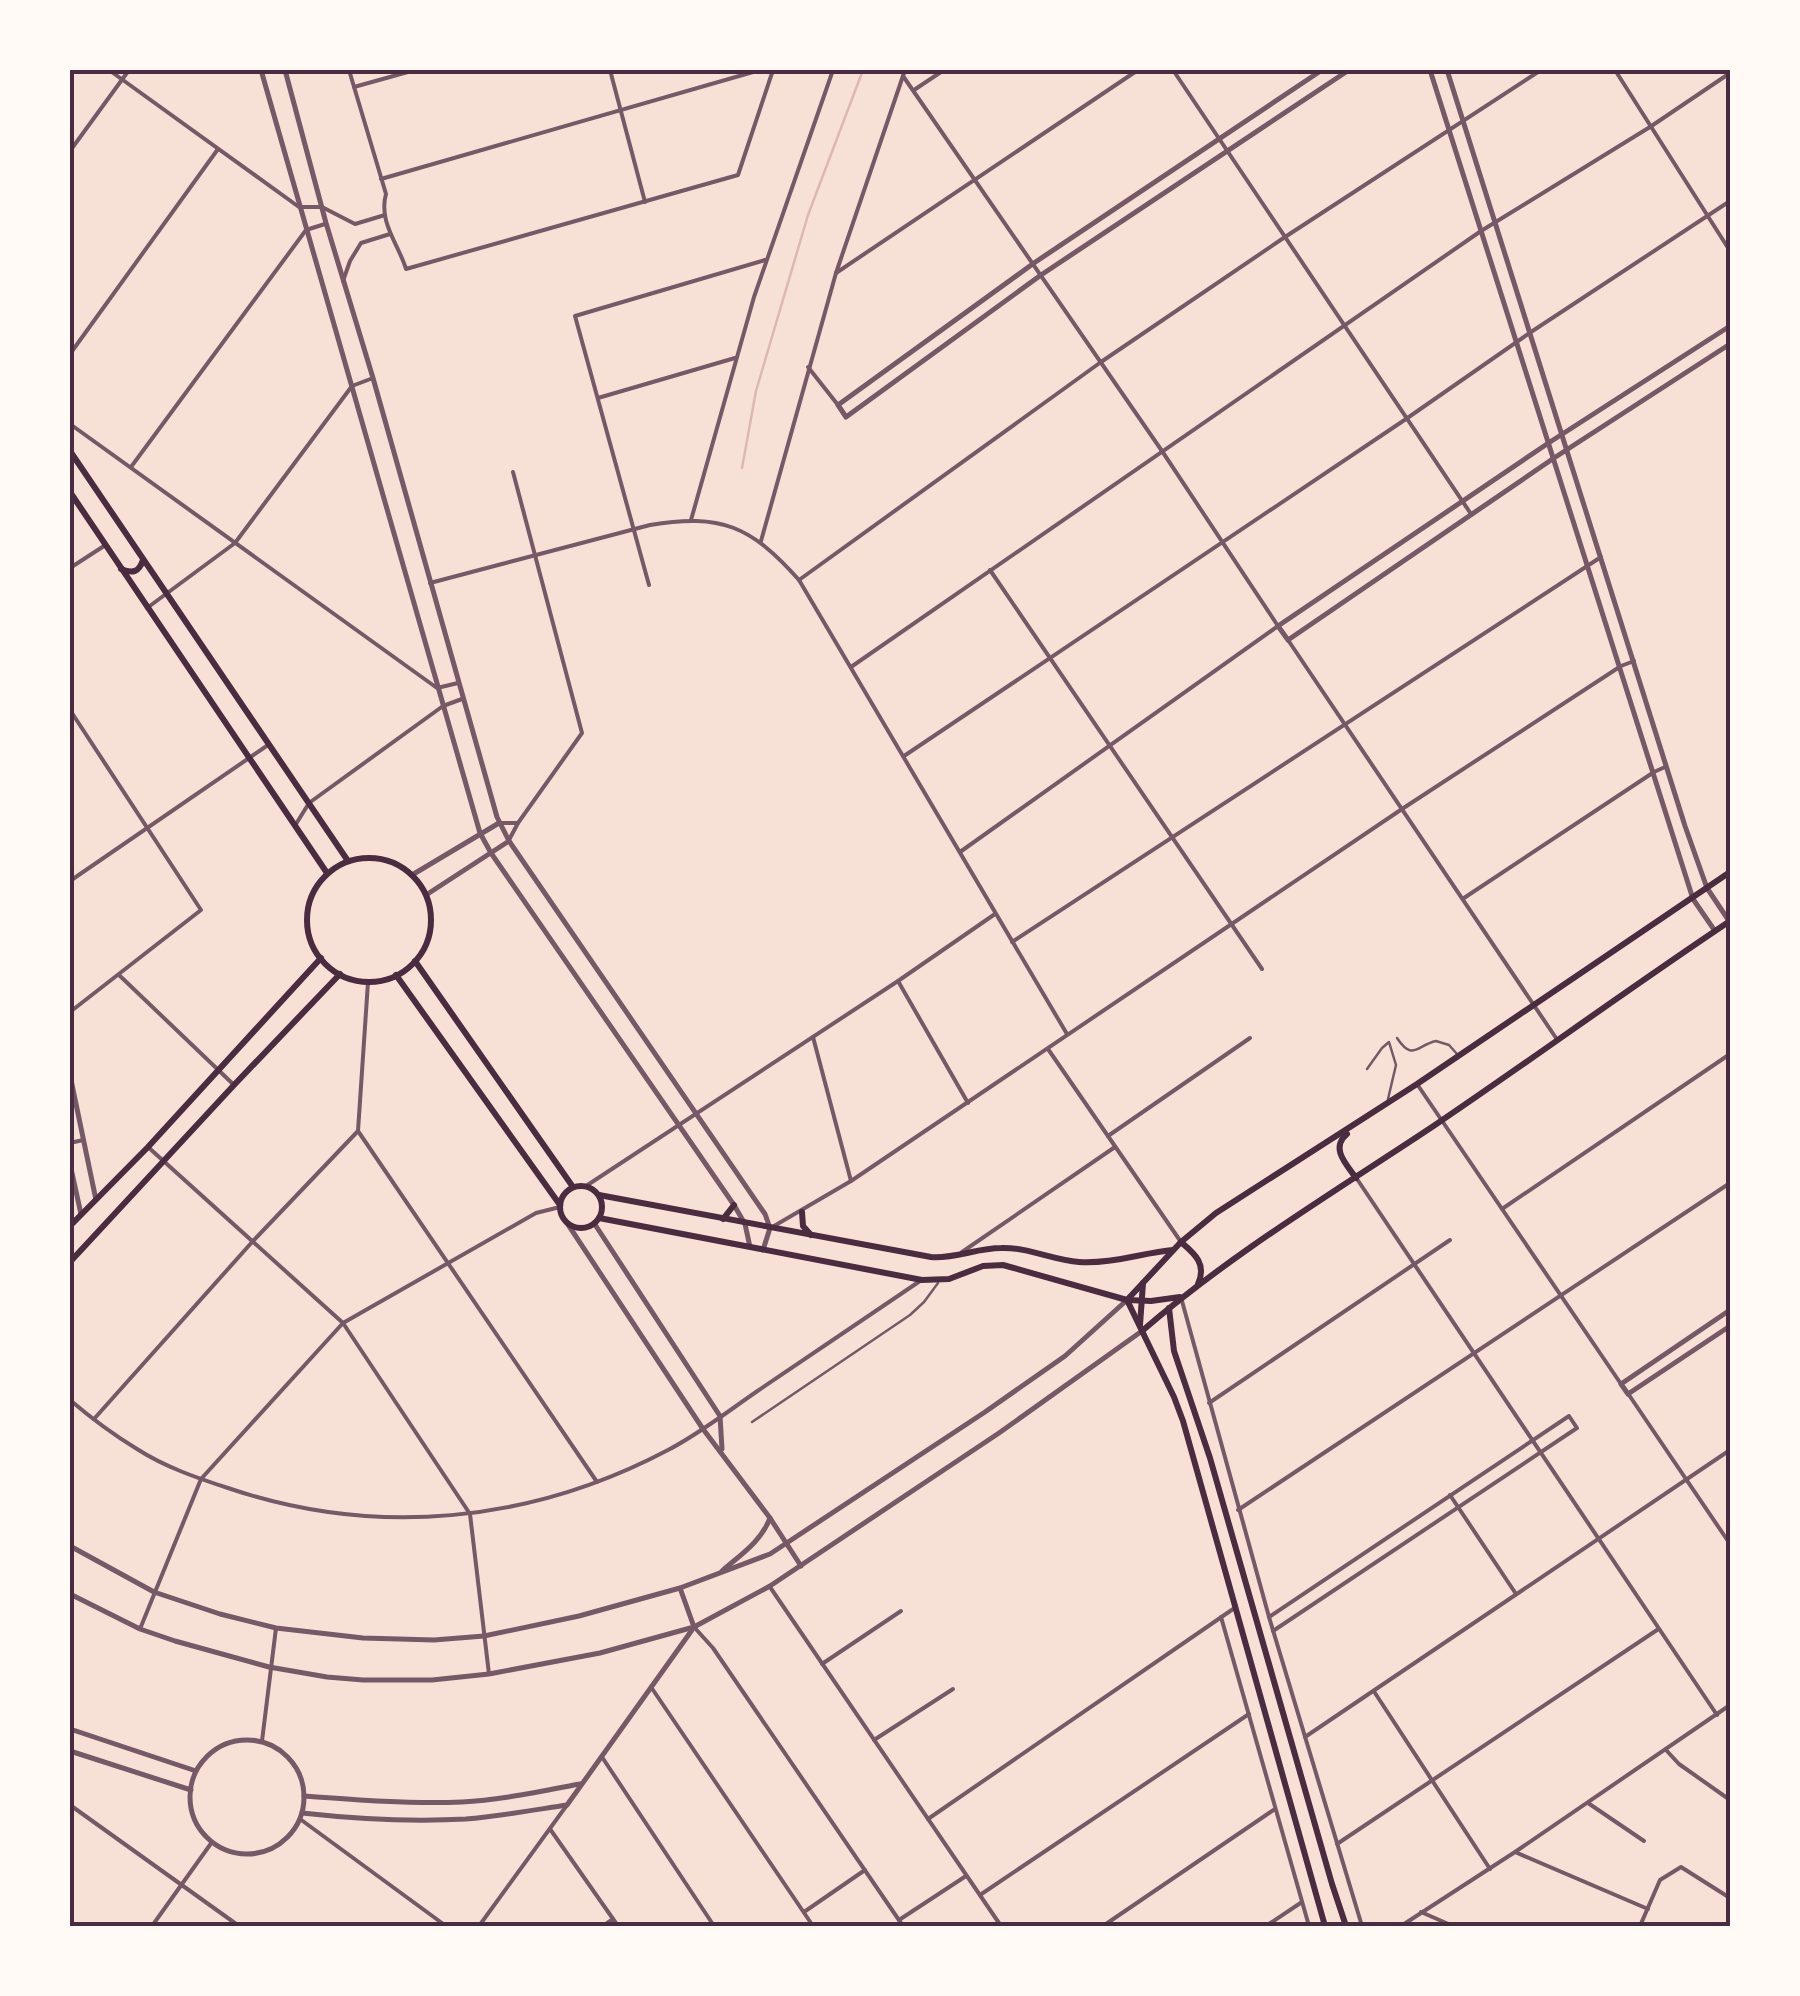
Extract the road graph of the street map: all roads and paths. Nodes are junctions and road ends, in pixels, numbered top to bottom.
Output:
1 (109, 70) edge
2 (129, 70) edge
3 (261, 70) edge
4 (284, 70) edge
5 (349, 70) edge
6 (415, 70) edge
7 (610, 70) edge
8 (761, 70) edge
9 (833, 70) edge
10 (944, 70) edge
11 (1138, 70) edge
12 (1173, 70) edge
13 (1322, 70) edge
14 (1349, 70) edge
15 (1430, 70) edge
16 (1447, 70) edge
17 (1541, 70) edge
18 (1615, 70) edge
19 (772, 72) edge
20 (904, 73) edge
21 (1730, 73) edge
22 (122, 80) junction
23 (354, 87) junction
24 (914, 90) junction
25 (620, 110) junction
26 (1463, 122) junction
27 (1650, 127) junction
28 (1450, 130) junction
29 (1219, 139) junction
30 (218, 149) junction
31 (70, 151) edge
32 (1228, 152) junction
33 (381, 179) junction
34 (974, 179) junction
35 (1730, 201) edge
36 (645, 202) junction
37 (299, 207) junction
38 (322, 207) junction
39 (385, 215) junction
40 (1707, 216) junction
41 (1495, 222) junction
42 (326, 224) junction
43 (306, 230) junction
44 (1481, 231) junction
45 (390, 234) junction
46 (1285, 237) junction
47 (1730, 250) edge
48 (766, 260) junction
49 (1034, 263) junction
50 (836, 273) junction
51 (1042, 275) junction
52 (343, 281) junction
53 (1730, 326) edge
54 (1344, 328) junction
55 (1531, 332) junction
56 (1517, 342) junction
57 (1730, 344) edge
58 (70, 354) edge
59 (735, 358) junction
60 (1101, 362) junction
61 (808, 367) junction
62 (373, 378) junction
63 (352, 386) junction
64 (598, 398) junction
65 (838, 405) junction
66 (1406, 419) junction
67 (70, 424) edge
68 (1562, 434) junction
69 (1550, 442) junction
70 (1567, 449) junction
71 (70, 451) edge
72 (1162, 451) junction
73 (1554, 458) junction
74 (131, 467) junction
75 (512, 472) dead end
76 (70, 492) edge
77 (1462, 501) junction
78 (1472, 514) junction
79 (691, 520) junction
80 (634, 530) junction
81 (761, 541) junction
82 (1224, 542) junction
83 (235, 543) junction
84 (105, 545) junction
85 (536, 556) junction
86 (1601, 557) junction
87 (144, 560) junction
88 (1588, 564) junction
89 (70, 568) edge
90 (120, 568) junction
91 (990, 570) junction
92 (798, 580) junction
93 (430, 583) junction
94 (649, 585) dead end
95 (167, 594) junction
96 (147, 608) junction
97 (1278, 626) junction
98 (1288, 640) junction
99 (1050, 658) junction
100 (1634, 662) junction
101 (1620, 666) junction
102 (851, 667) junction
103 (458, 683) junction
104 (437, 688) junction
105 (462, 700) junction
106 (442, 706) junction
107 (70, 710) edge
108 (1346, 725) junction
109 (269, 745) junction
110 (1110, 746) junction
111 (904, 756) junction
112 (250, 758) junction
113 (1667, 767) junction
114 (1654, 772) junction
115 (309, 803) junction
116 (1402, 809) junction
117 (499, 823) junction
118 (518, 823) junction
119 (295, 826) junction
120 (147, 829) junction
121 (480, 833) junction
122 (1173, 838) junction
123 (508, 841) junction
124 (960, 852) junction
125 (492, 853) junction
126 (348, 861) junction
127 (1730, 872) edge
128 (327, 874) junction
129 (412, 875) junction
130 (70, 881) edge
131 (1707, 888) junction
132 (426, 895) junction
133 (1464, 898) junction
134 (1693, 899) junction
135 (995, 914) junction
136 (1730, 921) edge
137 (1231, 924) junction
138 (1714, 931) junction
139 (1012, 942) junction
140 (320, 958) junction
141 (414, 961) junction
142 (1262, 969) dead end
143 (340, 974) junction
144 (119, 975) junction
145 (396, 975) junction
146 (898, 981) junction
147 (368, 982) junction
148 (1534, 1004) junction
149 (70, 1012) edge
150 (1068, 1034) junction
151 (813, 1037) junction
152 (1250, 1038) dead end
153 (1397, 1038) dead end
154 (1558, 1040) junction
155 (1048, 1049) junction
156 (1730, 1054) edge
157 (1458, 1055) junction
158 (1367, 1069) dead end
159 (218, 1070) junction
160 (70, 1075) edge
161 (1417, 1084) junction
162 (234, 1085) junction
163 (1388, 1102) junction
164 (968, 1103) junction
165 (696, 1112) junction
166 (1442, 1120) junction
167 (1357, 1123) junction
168 (677, 1125) junction
169 (358, 1131) junction
170 (1108, 1136) junction
171 (84, 1140) junction
172 (70, 1143) edge
173 (148, 1146) junction
174 (1115, 1147) junction
175 (164, 1160) junction
176 (70, 1164) edge
177 (1356, 1178) junction
178 (851, 1181) junction
179 (1730, 1183) edge
180 (586, 1186) junction
181 (573, 1187) junction
182 (599, 1195) junction
183 (96, 1200) junction
184 (734, 1204) junction
185 (560, 1206) junction
186 (1502, 1209) junction
187 (802, 1212) junction
188 (81, 1214) junction
189 (723, 1219) junction
190 (597, 1221) junction
191 (567, 1223) junction
192 (745, 1224) junction
193 (70, 1226) edge
194 (770, 1228) junction
195 (812, 1236) junction
196 (1450, 1240) dead end
197 (253, 1241) junction
198 (1181, 1242) junction
199 (750, 1247) junction
200 (763, 1250) junction
201 (1174, 1250) junction
202 (961, 1253) junction
203 (70, 1262) edge
204 (448, 1262) junction
205 (1414, 1265) junction
206 (922, 1280) junction
207 (940, 1281) junction
208 (1144, 1282) junction
209 (1198, 1285) junction
210 (1182, 1297) junction
211 (1562, 1297) junction
212 (1127, 1300) junction
213 (1141, 1301) junction
214 (1170, 1308) junction
215 (1730, 1310) edge
216 (343, 1322) junction
217 (1730, 1326) edge
218 (1141, 1329) junction
219 (1474, 1354) junction
220 (1621, 1384) junction
221 (1628, 1394) junction
222 (70, 1400) edge
223 (1209, 1403) junction
224 (720, 1416) junction
225 (94, 1419) junction
226 (752, 1422) dead end
227 (703, 1428) junction
228 (1532, 1440) junction
229 (1730, 1450) edge
230 (722, 1452) junction
231 (1541, 1453) junction
232 (201, 1479) junction
233 (1686, 1480) junction
234 (597, 1482) junction
235 (1450, 1496) junction
236 (1458, 1507) junction
237 (1238, 1510) junction
238 (470, 1514) junction
239 (770, 1518) junction
240 (1598, 1538) junction
241 (786, 1544) junction
242 (1730, 1544) edge
243 (70, 1546) edge
244 (801, 1566) junction
245 (720, 1573) junction
246 (770, 1586) junction
247 (680, 1588) junction
248 (154, 1592) junction
249 (70, 1594) edge
250 (1516, 1594) junction
251 (1236, 1607) junction
252 (901, 1612) dead end
253 (1220, 1617) junction
254 (1269, 1617) junction
255 (694, 1627) junction
256 (140, 1628) junction
257 (276, 1628) junction
258 (1659, 1629) junction
259 (1273, 1631) junction
260 (484, 1636) junction
261 (822, 1664) junction
262 (269, 1666) junction
263 (488, 1674) junction
264 (651, 1687) junction
265 (953, 1688) dead end
266 (1374, 1692) junction
267 (1730, 1705) edge
268 (1248, 1714) junction
269 (1717, 1715) junction
270 (70, 1729) edge
271 (1305, 1737) junction
272 (874, 1740) junction
273 (262, 1741) junction
274 (1666, 1750) junction
275 (70, 1751) edge
276 (602, 1756) junction
277 (196, 1771) junction
278 (1432, 1780) junction
279 (583, 1783) junction
280 (190, 1790) junction
281 (304, 1796) junction
282 (1730, 1800) edge
283 (1588, 1803) junction
284 (70, 1805) edge
285 (567, 1805) junction
286 (1275, 1809) junction
287 (301, 1816) junction
288 (928, 1819) junction
289 (550, 1829) junction
290 (1644, 1841) dead end
291 (212, 1842) junction
292 (1337, 1844) junction
293 (1515, 1852) junction
294 (1490, 1869) junction
295 (865, 1870) junction
296 (967, 1876) junction
297 (182, 1884) junction
298 (980, 1896) junction
299 (1730, 1898) edge
300 (1302, 1902) junction
301 (1648, 1909) junction
302 (804, 1912) junction
303 (1420, 1912) junction
304 (613, 1919) junction
305 (899, 1920) junction
306 (152, 1926) edge
307 (239, 1926) edge
308 (446, 1926) edge
309 (479, 1926) edge
310 (603, 1926) edge
311 (618, 1926) edge
312 (714, 1926) edge
313 (813, 1926) edge
314 (903, 1926) edge
315 (1002, 1926) edge
316 (1104, 1926) edge
317 (1266, 1926) edge
318 (1308, 1926) edge
319 (1326, 1926) edge
320 (1346, 1926) edge
321 (1362, 1926) edge
322 (1401, 1926) edge
323 (1453, 1926) edge
324 (1640, 1926) edge

1 - 22 street
2 - 22 street
3 - 37 street
4 - 38 street
5 - 23 street
6 - 23 street
7 - 25 street
8 - 19 street
8 - 25 street
9 - 48 street
10 - 24 street
11 - 34 street
12 - 29 street
13 - 29 street
14 - 32 street
15 - 28 street
16 - 26 street
17 - 26 street
18 - 27 street
19 - 36 street
20 - 24 street
20 - 50 street
21 - 27 street
22 - 30 street
22 - 31 street
23 - 33 street
24 - 34 street
25 - 33 street
25 - 36 street
26 - 28 street
26 - 41 street
27 - 40 street
27 - 41 street
28 - 44 street
28 - 46 street
29 - 32 street
29 - 49 street
30 - 37 street
30 - 58 street
32 - 46 street
32 - 51 street
33 - 39 street
34 - 49 street
34 - 50 street
35 - 40 street
36 - 45 street
37 - 38 street
37 - 43 street
38 - 39 street
38 - 42 street
39 - 45 street
40 - 47 street
40 - 55 street
41 - 44 street
41 - 55 street
42 - 43 street
42 - 52 street
43 - 63 street
43 - 74 street
44 - 54 street
44 - 56 street
45 - 52 street
46 - 54 street
46 - 60 street
48 - 59 street
48 - 64 street
49 - 51 street
49 - 65 street
50 - 61 street
51 - 60 street
51 - 65 street
52 - 62 street
53 - 68 street
54 - 66 street
54 - 72 street
55 - 56 street
55 - 68 street
56 - 66 street
56 - 69 street
57 - 70 street
59 - 64 street
59 - 79 street
60 - 72 street
60 - 92 street
61 - 65 street
61 - 81 street
62 - 63 street
62 - 93 street
63 - 83 street
63 - 104 street
64 - 80 street
66 - 77 street
66 - 82 street
67 - 74 street
68 - 69 street
68 - 70 street
69 - 73 street
69 - 77 street
70 - 73 street
70 - 86 street
71 - 87 main road
72 - 82 street
72 - 91 street
73 - 78 street
73 - 88 street
74 - 83 street
75 - 85 street
76 - 84 main road
77 - 78 street
77 - 97 street
78 - 98 street
79 - 80 street
79 - 81 street
80 - 85 street
80 - 94 street
81 - 92 street
82 - 97 street
82 - 99 street
83 - 95 street
83 - 104 street
84 - 89 street
84 - 90 main road
85 - 93 street
85 - 118 street
86 - 88 street
86 - 100 street
87 - 90 main road
87 - 95 main road
88 - 101 street
88 - 108 street
90 - 96 main road
91 - 99 street
91 - 102 street
92 - 102 street
93 - 103 street
95 - 96 street
95 - 109 main road
96 - 112 main road
97 - 98 street
97 - 110 street
98 - 108 street
99 - 110 street
99 - 111 street
100 - 101 street
100 - 113 street
101 - 114 street
101 - 116 street
102 - 111 street
103 - 104 street
103 - 105 street
104 - 106 street
105 - 106 street
105 - 117 street
106 - 115 street
106 - 121 street
107 - 120 street
108 - 116 street
108 - 122 street
109 - 112 street
109 - 115 main road
110 - 122 street
110 - 124 street
111 - 124 street
112 - 119 main road
112 - 120 street
113 - 114 street
113 - 131 street
114 - 133 street
114 - 134 street
115 - 119 street
115 - 126 main road
116 - 133 street
116 - 137 street
117 - 118 street
117 - 121 street
117 - 123 street
118 - 123 street
119 - 128 main road
120 - 130 street
120 - 144 street
121 - 125 street
121 - 129 street
122 - 137 street
122 - 139 street
123 - 125 street
123 - 165 street
124 - 135 street
125 - 132 street
125 - 168 street
126 - 128 main road
126 - 129 main road
127 - 131 main road
128 - 140 main road
129 - 132 main road
131 - 134 main road
131 - 136 street
132 - 141 main road
133 - 148 street
134 - 138 street
134 - 148 main road
135 - 139 street
135 - 146 street
136 - 138 main road
137 - 142 street
137 - 150 street
138 - 154 main road
139 - 150 street
140 - 143 main road
140 - 159 main road
141 - 145 main road
141 - 181 main road
143 - 147 main road
143 - 162 main road
144 - 149 street
144 - 159 street
145 - 147 main road
145 - 185 main road
146 - 151 street
146 - 164 street
147 - 169 street
148 - 154 street
148 - 157 main road
150 - 155 street
151 - 165 street
151 - 178 street
152 - 170 street
153 - 157 lane
154 - 166 main road
155 - 164 street
155 - 170 street
156 - 186 street
157 - 161 main road
158 - 163 lane
159 - 162 street
159 - 173 main road
160 - 171 street
161 - 163 main road
161 - 166 street
162 - 175 main road
163 - 167 main road
164 - 178 street
165 - 168 street
165 - 194 street
166 - 177 main road
166 - 186 street
167 - 177 main road
167 - 198 main road
168 - 180 street
168 - 184 street
169 - 197 street
169 - 204 street
170 - 174 street
171 - 172 street
171 - 183 street
173 - 175 street
173 - 183 main road
174 - 198 street
174 - 202 street
175 - 197 street
175 - 203 main road
176 - 188 street
177 - 205 street
177 - 209 main road
178 - 187 street
179 - 211 street
180 - 181 main road
180 - 182 main road
181 - 185 main road
182 - 189 main road
182 - 190 main road
183 - 188 main road
184 - 189 main road
184 - 192 street
185 - 191 main road
185 - 204 street
186 - 211 street
187 - 194 street
187 - 195 main road
188 - 193 main road
189 - 192 main road
190 - 191 main road
190 - 199 main road
190 - 224 street
191 - 227 street
192 - 194 main road
192 - 199 street
194 - 195 main road
194 - 200 street
195 - 202 main road
196 - 205 street
197 - 216 street
197 - 225 street
198 - 201 main road
198 - 209 main road
199 - 200 main road
200 - 206 main road
201 - 202 main road
201 - 208 main road
204 - 216 street
204 - 234 street
205 - 219 street
205 - 223 street
206 - 207 main road
206 - 224 street
207 - 212 main road
207 - 226 lane
208 - 212 main road
208 - 213 main road
209 - 210 main road
210 - 213 main road
210 - 214 main road
210 - 223 street
211 - 219 street
211 - 220 street
212 - 213 main road
212 - 218 main road
212 - 241 street
213 - 218 main road
214 - 218 main road
214 - 320 main road
215 - 220 street
216 - 232 street
216 - 238 street
217 - 221 street
218 - 244 street
218 - 251 main road
219 - 228 street
219 - 237 street
220 - 221 street
221 - 233 street
222 - 225 street
223 - 237 street
224 - 227 street
224 - 230 street
225 - 232 street
227 - 230 street
227 - 234 street
228 - 231 street
228 - 231 street
228 - 235 street
229 - 233 street
230 - 239 street
231 - 236 street
231 - 240 street
232 - 238 street
232 - 248 street
233 - 240 street
233 - 242 street
234 - 238 street
235 - 236 street
235 - 254 street
236 - 250 street
236 - 259 street
237 - 254 street
238 - 260 street
239 - 241 street
239 - 245 street
240 - 250 street
240 - 258 street
241 - 244 street
241 - 245 street
243 - 248 street
244 - 246 street
245 - 247 street
246 - 255 street
246 - 261 street
247 - 255 street
247 - 260 street
248 - 256 street
248 - 257 street
249 - 256 street
250 - 266 street
251 - 253 street
251 - 319 main road
252 - 261 street
253 - 268 street
253 - 288 street
254 - 259 street
255 - 263 street
255 - 264 street
255 - 295 street
256 - 262 street
257 - 260 street
257 - 262 street
258 - 269 street
258 - 278 street
259 - 271 street
260 - 263 street
261 - 272 street
262 - 263 street
262 - 273 street
264 - 276 street
264 - 302 street
265 - 272 street
266 - 271 street
266 - 278 street
267 - 269 street
268 - 286 street
268 - 298 street
269 - 274 street
270 - 277 street
271 - 292 street
272 - 288 street
273 - 277 street
273 - 281 street
274 - 282 street
274 - 283 street
275 - 280 street
276 - 279 street
276 - 312 street
277 - 280 street
278 - 292 street
278 - 294 street
279 - 281 street
279 - 285 street
280 - 291 street
281 - 287 street
283 - 290 street
283 - 293 street
284 - 297 street
285 - 287 street
285 - 289 street
286 - 300 street
286 - 316 street
287 - 291 street
287 - 308 street
288 - 296 street
289 - 304 street
289 - 309 street
291 - 297 street
292 - 321 street
293 - 294 street
293 - 301 street
294 - 303 street
295 - 302 street
295 - 305 street
296 - 298 street
296 - 305 street
297 - 306 street
297 - 307 street
298 - 315 street
299 - 301 street
300 - 317 street
300 - 318 street
301 - 324 street
302 - 313 street
303 - 322 street
303 - 323 street
304 - 310 street
304 - 311 street
305 - 314 street

